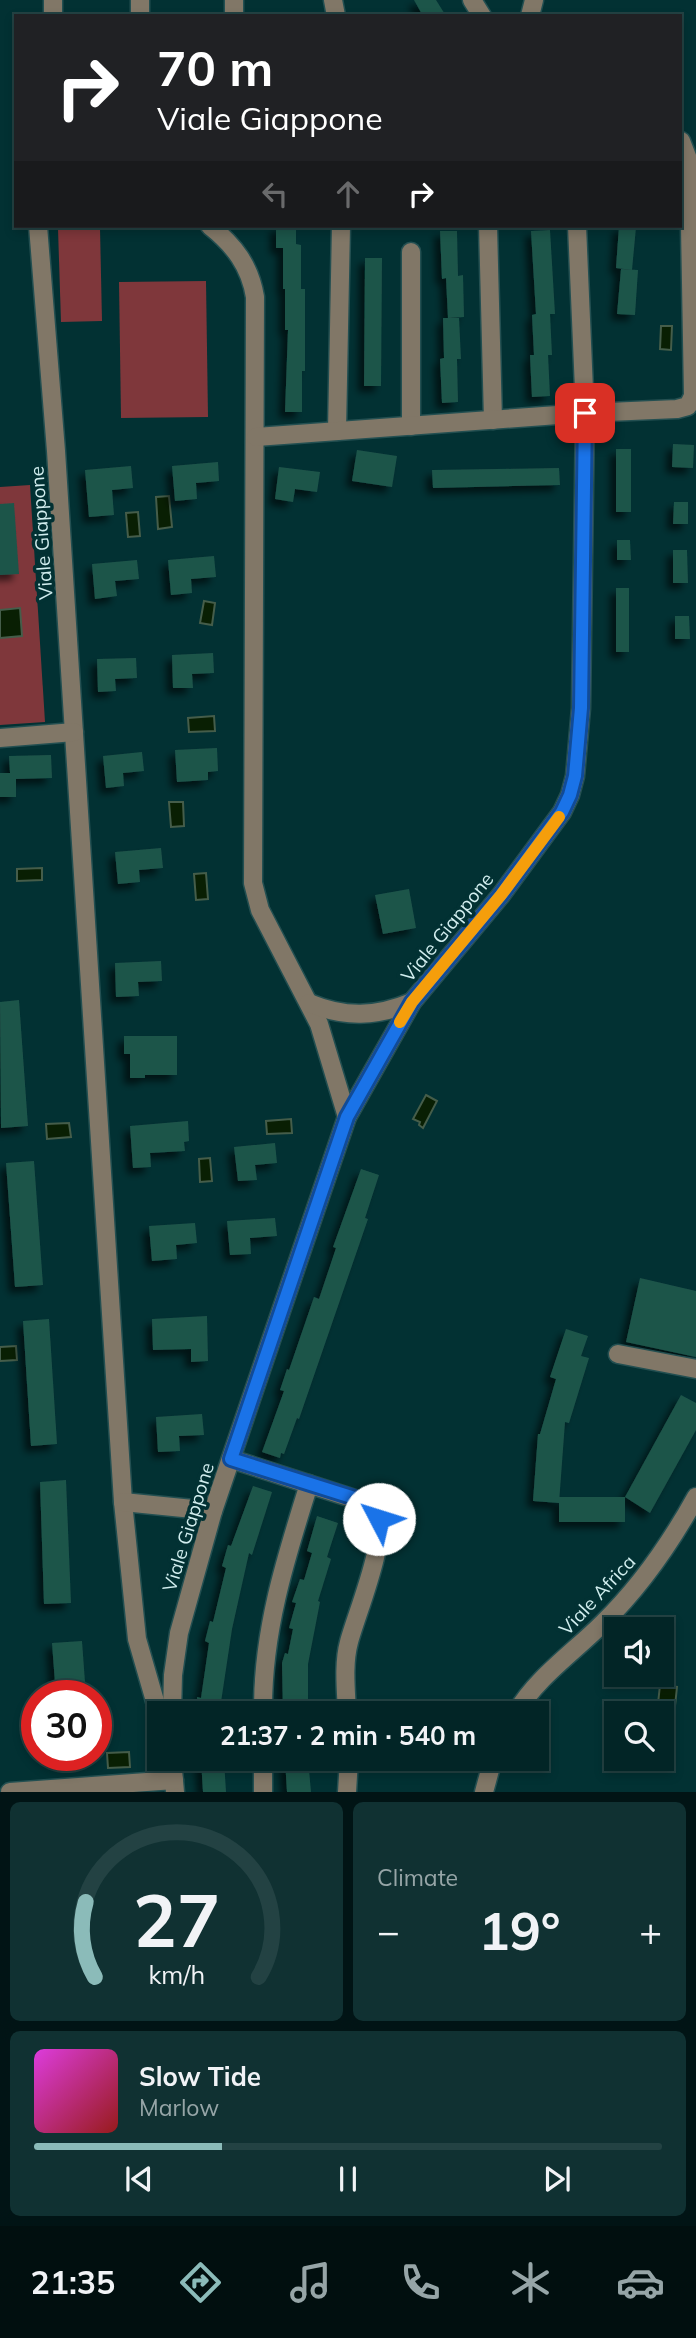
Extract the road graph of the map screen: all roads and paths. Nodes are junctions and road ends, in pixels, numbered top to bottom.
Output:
1 (682, 144) edge
2 (38, 228) edge
3 (212, 228) edge
4 (341, 228) edge
5 (488, 228) edge
6 (577, 228) edge
7 (411, 252) dead end
8 (585, 413) junction
9 (493, 420) junction
10 (411, 426) junction
11 (337, 431) junction
12 (256, 437) junction
13 (74, 732) junction
14 (0, 738) edge
15 (412, 1002) junction
16 (309, 1003) junction
17 (347, 1117) junction
18 (618, 1354) dead end
19 (696, 1369) edge
20 (231, 1459) junction
21 (309, 1484) junction
22 (696, 1497) edge
23 (123, 1502) junction
24 (213, 1511) junction
25 (155, 1701) edge
26 (172, 1701) edge
27 (263, 1701) edge
28 (347, 1701) edge
29 (523, 1701) edge
30 (263, 1771) edge
31 (348, 1771) edge
32 (490, 1771) edge
33 (174, 1786) edge
34 (91, 1789) edge
35 (10, 1792) edge
36 (263, 1792) edge
37 (347, 1792) edge
38 (484, 1792) edge

1 - 8 street
2 - 13 street, Viale Giappone
3 - 12 street
4 - 11 street
5 - 9 street
6 - 8 street, Viale Giappone
7 - 10 street
8 - 9 street
8 - 15 street, Viale Giappone
9 - 10 street
10 - 11 street
11 - 12 street
12 - 16 street
13 - 14 street
13 - 23 street, Viale Giappone
15 - 16 street
15 - 17 street, Viale Giappone
16 - 17 street
17 - 20 street, Viale Giappone
18 - 19 street
20 - 21 street
20 - 24 street, Viale Giappone
21 - 27 street
21 - 28 street
22 - 29 street, Viale Africa
23 - 24 street
23 - 25 street, Viale Giappone
24 - 26 street, Viale Giappone
30 - 36 street
31 - 37 street
32 - 38 street
33 - 34 street
34 - 35 street

